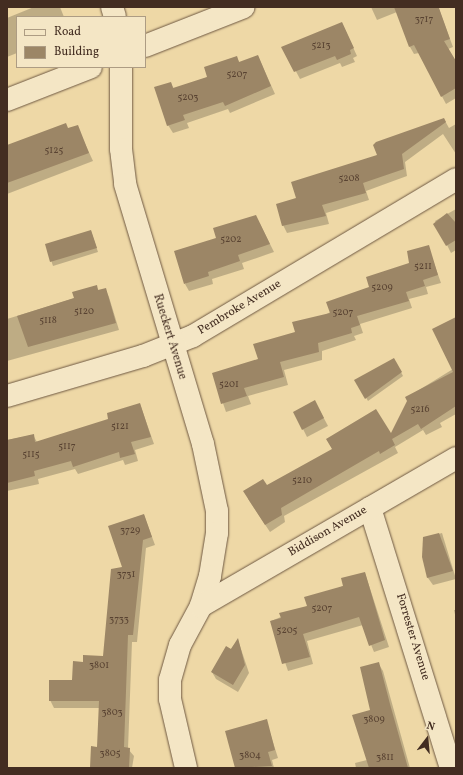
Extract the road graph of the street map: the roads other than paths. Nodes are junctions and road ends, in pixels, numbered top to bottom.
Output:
1 (244, 7) edge
2 (146, 46) edge
3 (88, 68) edge
4 (121, 68) edge
5 (7, 100) edge
6 (456, 179) edge
7 (172, 346) junction
8 (7, 396) edge
9 (456, 458) edge
10 (370, 508) junction
11 (201, 606) junction
12 (186, 768) edge
13 (451, 768) edge

1 - 2 street
3 - 5 street
4 - 7 street, Rueckert Avenue
6 - 7 street, Pembroke Avenue
7 - 8 street, Pembroke Avenue
7 - 11 street, Rueckert Avenue
9 - 10 street, Biddison Avenue
10 - 11 street, Biddison Avenue
10 - 13 street, Forrester Avenue
11 - 12 street, Rueckert Avenue

